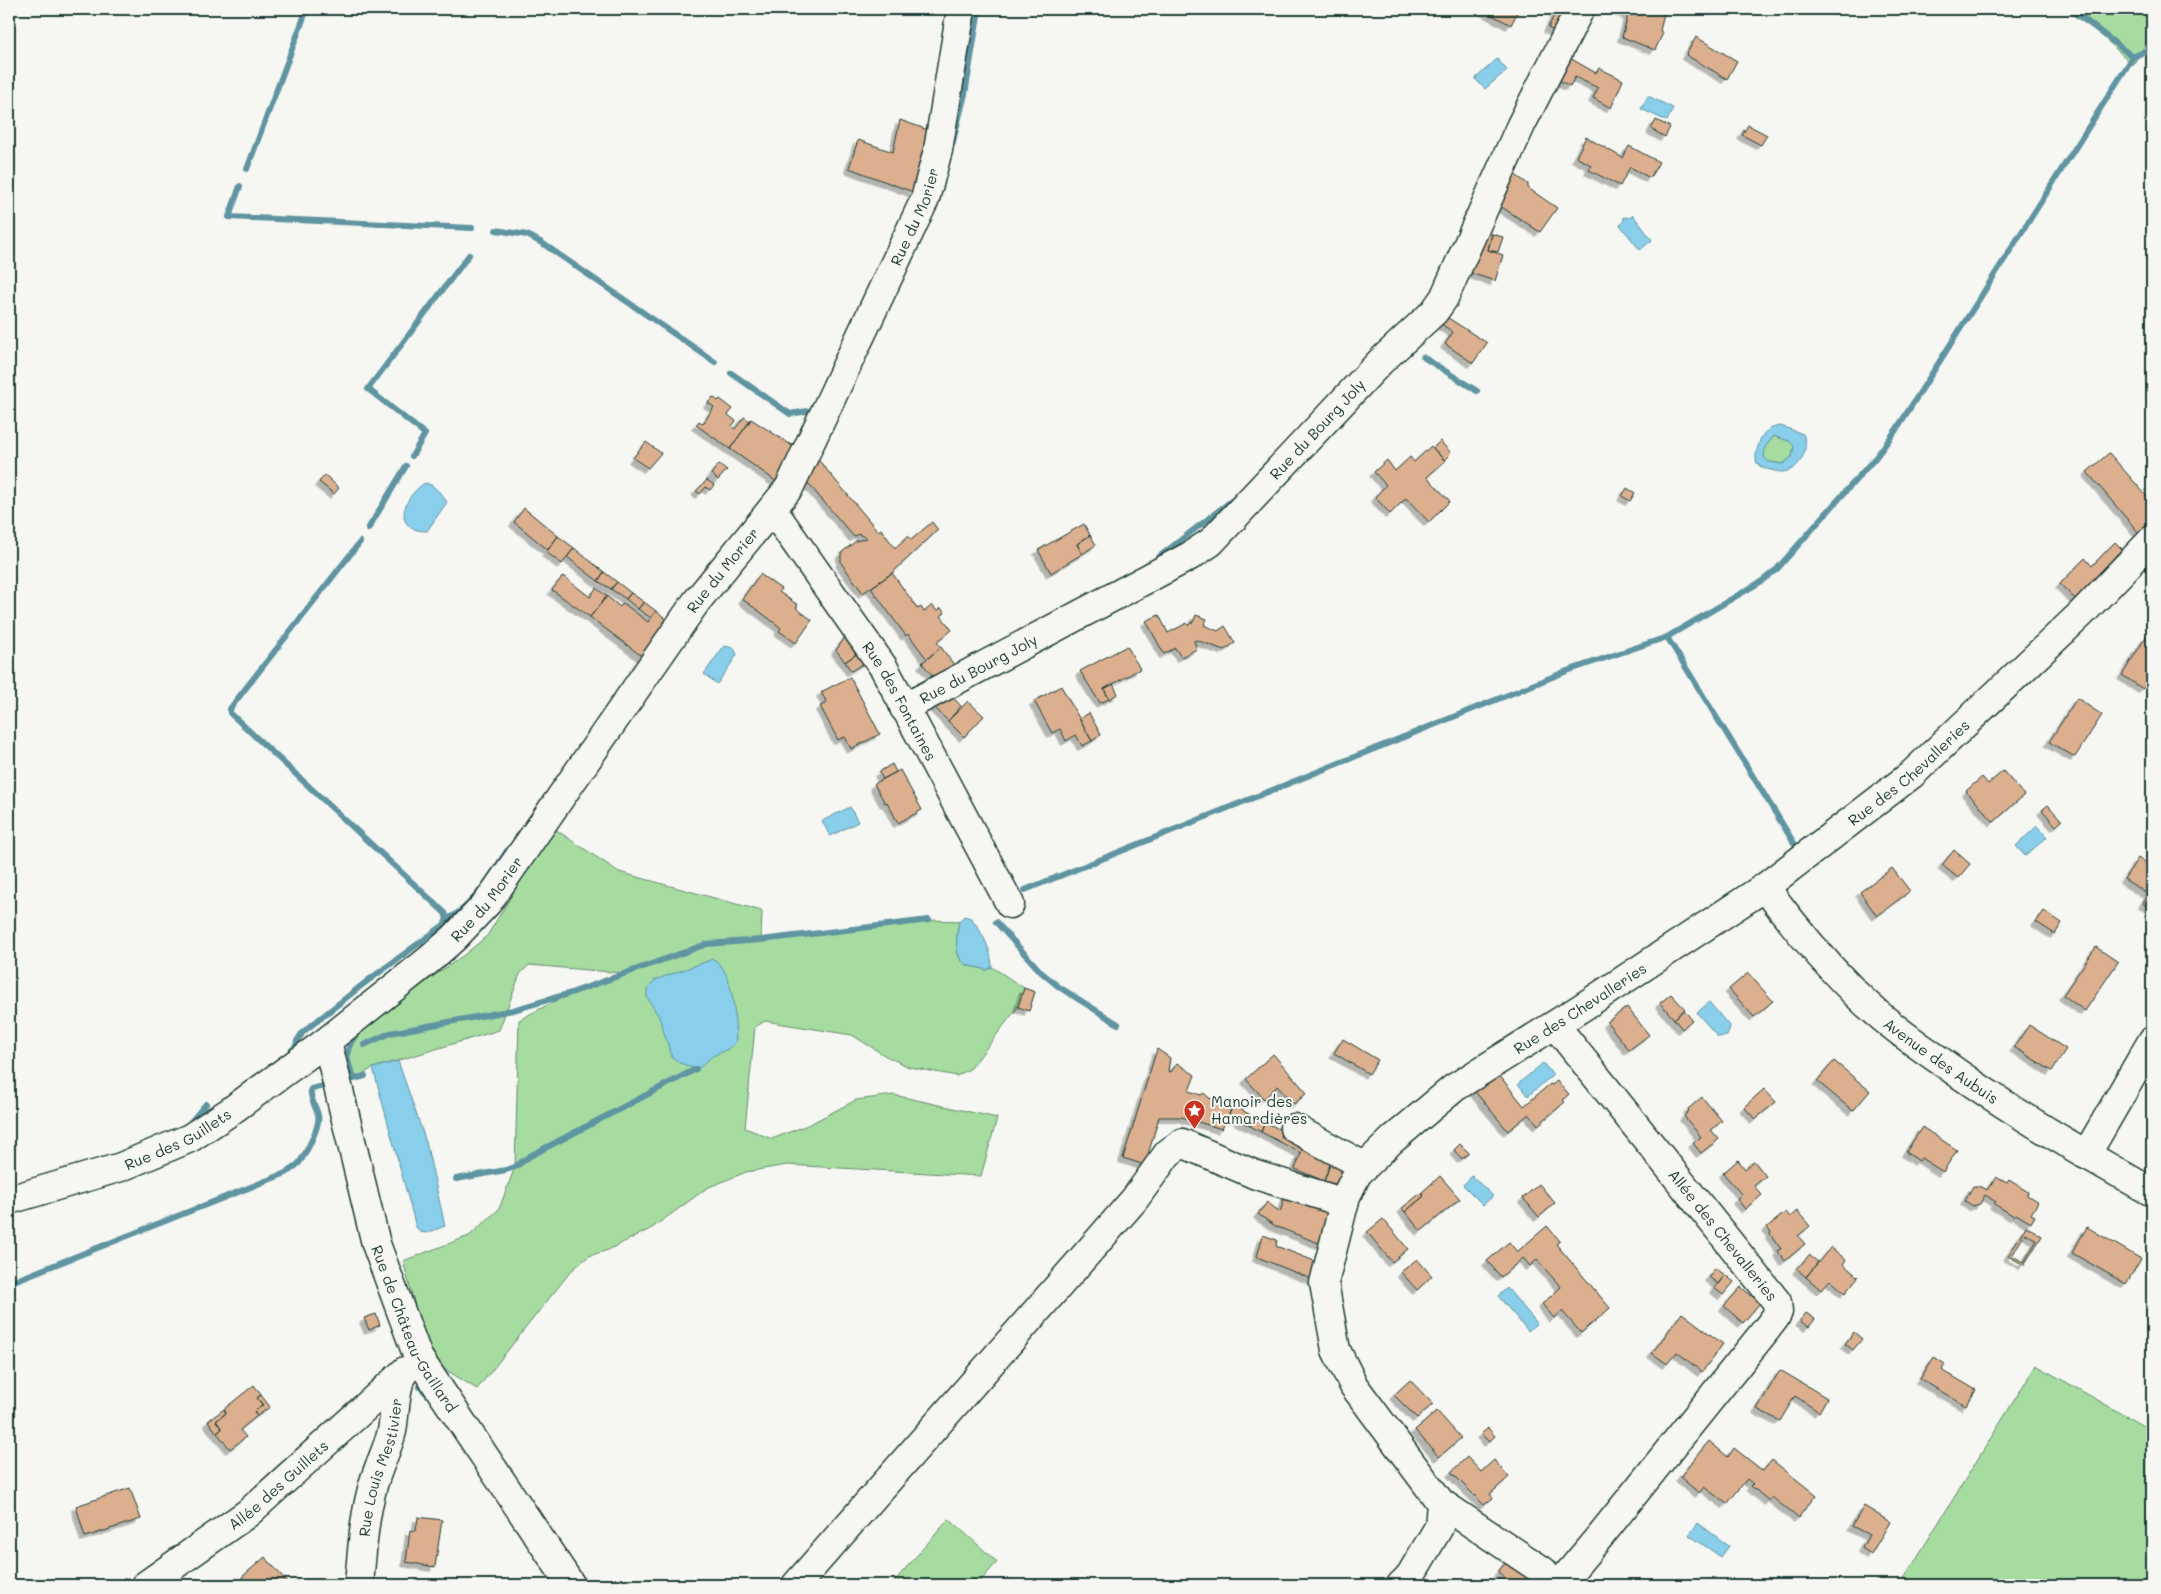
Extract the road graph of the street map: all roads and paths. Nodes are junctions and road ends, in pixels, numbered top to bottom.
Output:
1 (962, 9) edge
2 (1580, 9) edge
3 (772, 509) junction
4 (2152, 540) edge
5 (904, 708) junction
6 (1765, 887) junction
7 (1010, 904) dead end
8 (1554, 1025) junction
9 (327, 1041) junction
10 (2152, 1041) edge
11 (1294, 1128) dead end
12 (2086, 1154) junction
13 (1364, 1166) junction
14 (2152, 1192) edge
15 (9, 1200) edge
16 (1344, 1205) junction
17 (410, 1366) junction
18 (1441, 1504) junction
19 (1549, 1578) edge
20 (146, 1585) edge
21 (359, 1585) edge
22 (571, 1585) edge
23 (796, 1585) edge
24 (1401, 1585) edge

1 - 3 street, Rue du Morier
2 - 5 street, Rue du Bourg Joly
3 - 5 street, Rue des Fontaines
3 - 9 street, Rue du Morier
4 - 6 street, Rue des Chevalleries
5 - 7 street, Rue des Fontaines
6 - 8 street, Rue des Chevalleries
6 - 12 street, Avenue des Aubuis
8 - 13 street, Rue des Chevalleries
8 - 19 street, Allée des Chevalleries
9 - 15 street, Rue des Guillets
9 - 17 street, Rue de Château-Gaillard
10 - 12 street
11 - 13 street
12 - 14 street, Avenue des Aubuis
13 - 16 street, Rue des Chevalleries
16 - 18 street, Rue des Chevalleries
16 - 23 street
17 - 20 street, Allée des Guillets
17 - 21 street, Rue Louis Mestivier
17 - 22 street, Rue de Château-Gaillard
18 - 19 street
18 - 24 street

